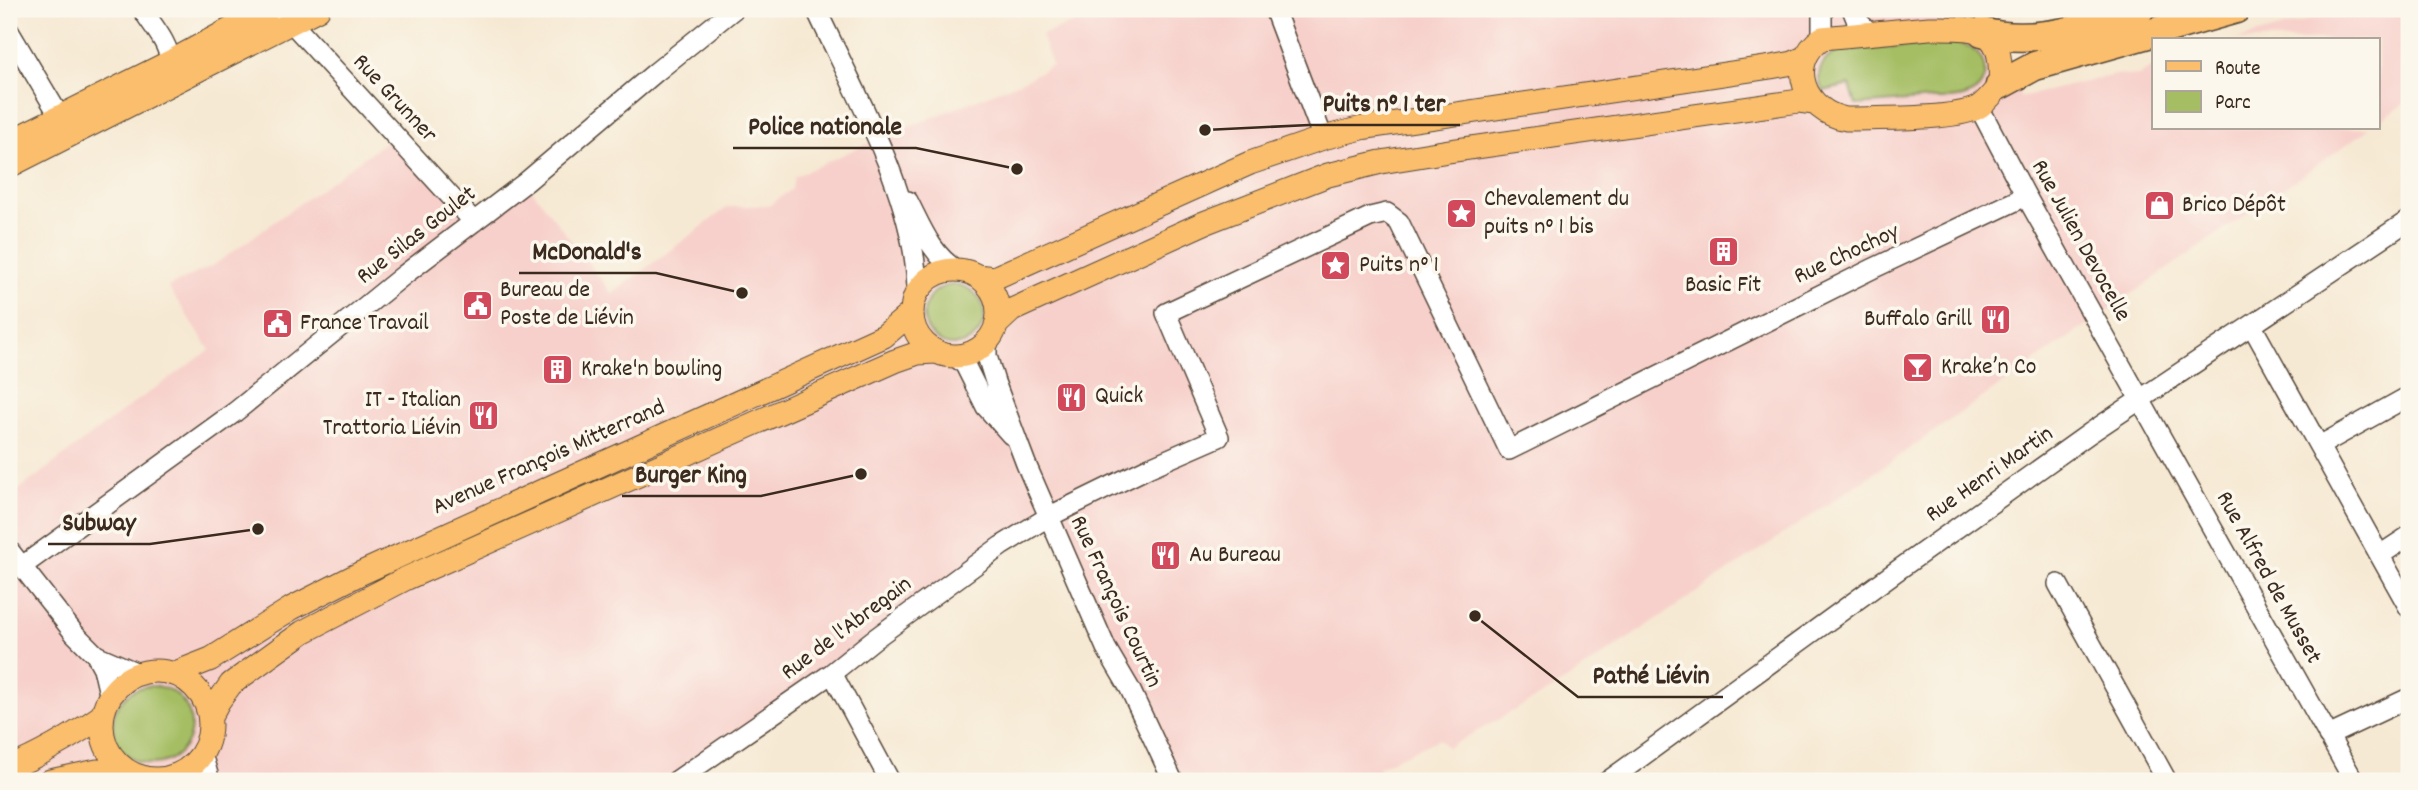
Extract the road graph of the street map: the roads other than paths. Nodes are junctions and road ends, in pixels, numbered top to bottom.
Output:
1 (142, 9) edge
2 (268, 9) edge
3 (318, 9) edge
4 (734, 9) edge
5 (816, 9) edge
6 (1274, 9) edge
7 (1822, 9) edge
8 (1852, 9) edge
9 (2140, 9) edge
10 (2235, 9) edge
11 (285, 16) edge
12 (9, 31) edge
13 (1869, 32) junction
14 (1982, 32) junction
15 (1822, 38) junction
16 (1804, 58) junction
17 (170, 62) junction
18 (2000, 85) junction
19 (1814, 103) junction
20 (1979, 107) junction
21 (60, 117) junction
22 (1323, 138) junction
23 (9, 142) edge
24 (9, 166) edge
25 (890, 168) junction
26 (2026, 196) junction
27 (2409, 220) edge
28 (474, 222) junction
29 (967, 273) junction
30 (914, 302) junction
31 (2252, 326) junction
32 (992, 334) junction
33 (946, 354) junction
34 (2409, 396) edge
35 (2140, 399) junction
36 (1016, 442) junction
37 (2319, 446) junction
38 (1048, 517) junction
39 (2409, 536) edge
40 (9, 550) edge
41 (2380, 555) junction
42 (21, 567) junction
43 (2058, 584) dead end
44 (2409, 608) edge
45 (96, 654) junction
46 (140, 674) junction
47 (173, 674) junction
48 (832, 674) junction
49 (2409, 698) edge
50 (106, 707) junction
51 (210, 718) junction
52 (2328, 736) junction
53 (202, 754) junction
54 (9, 768) edge
55 (129, 772) junction
56 (56, 779) edge
57 (168, 780) edge
58 (210, 781) edge
59 (676, 781) edge
60 (890, 781) edge
61 (1173, 781) edge
62 (1608, 781) edge
63 (2167, 781) edge
64 (2354, 781) edge

1 - 17 street
2 - 17 main road
3 - 11 main road
4 - 28 street, Rue Silas Goulet
5 - 25 street
6 - 22 street
7 - 15 street
8 - 13 street
9 - 14 highway
10 - 18 highway
11 - 24 main road
11 - 28 street, Rue Grunner
12 - 21 street
13 - 14 main road
13 - 15 main road
14 - 18 main road
15 - 16 main road
16 - 19 main road
16 - 22 main road
17 - 21 main road
18 - 20 main road
19 - 20 main road
19 - 32 main road
20 - 26 street, Rue Julien Devocelle
21 - 23 main road
22 - 29 main road
25 - 29 street
25 - 30 street
26 - 35 street, Rue Julien Devocelle
26 - 38 street, Rue Chochoy
27 - 31 street, Rue Henri Martin
28 - 42 street, Rue Silas Goulet
29 - 30 main road
29 - 32 main road
30 - 33 main road
30 - 47 main road, Avenue François Mitterrand
31 - 35 street, Rue Henri Martin
31 - 37 street
32 - 33 main road
32 - 36 street
33 - 36 street
33 - 51 main road
34 - 37 street
35 - 52 street, Rue Alfred de Musset
35 - 62 street, Rue Henri Martin
36 - 38 street, Rue François Courtin
37 - 41 street
38 - 48 street, Rue de l'Abregain
38 - 61 street, Rue François Courtin
39 - 41 street
40 - 42 street
41 - 44 street
42 - 45 street
43 - 63 street
45 - 46 street
45 - 50 street
46 - 47 main road
46 - 50 main road
47 - 51 main road
48 - 59 street, Rue de l'Abregain
48 - 60 street
49 - 52 street
50 - 54 main road
50 - 55 main road
51 - 53 main road
52 - 64 street, Rue Alfred de Musset
53 - 57 main road
53 - 58 street
55 - 56 main road
55 - 57 main road

